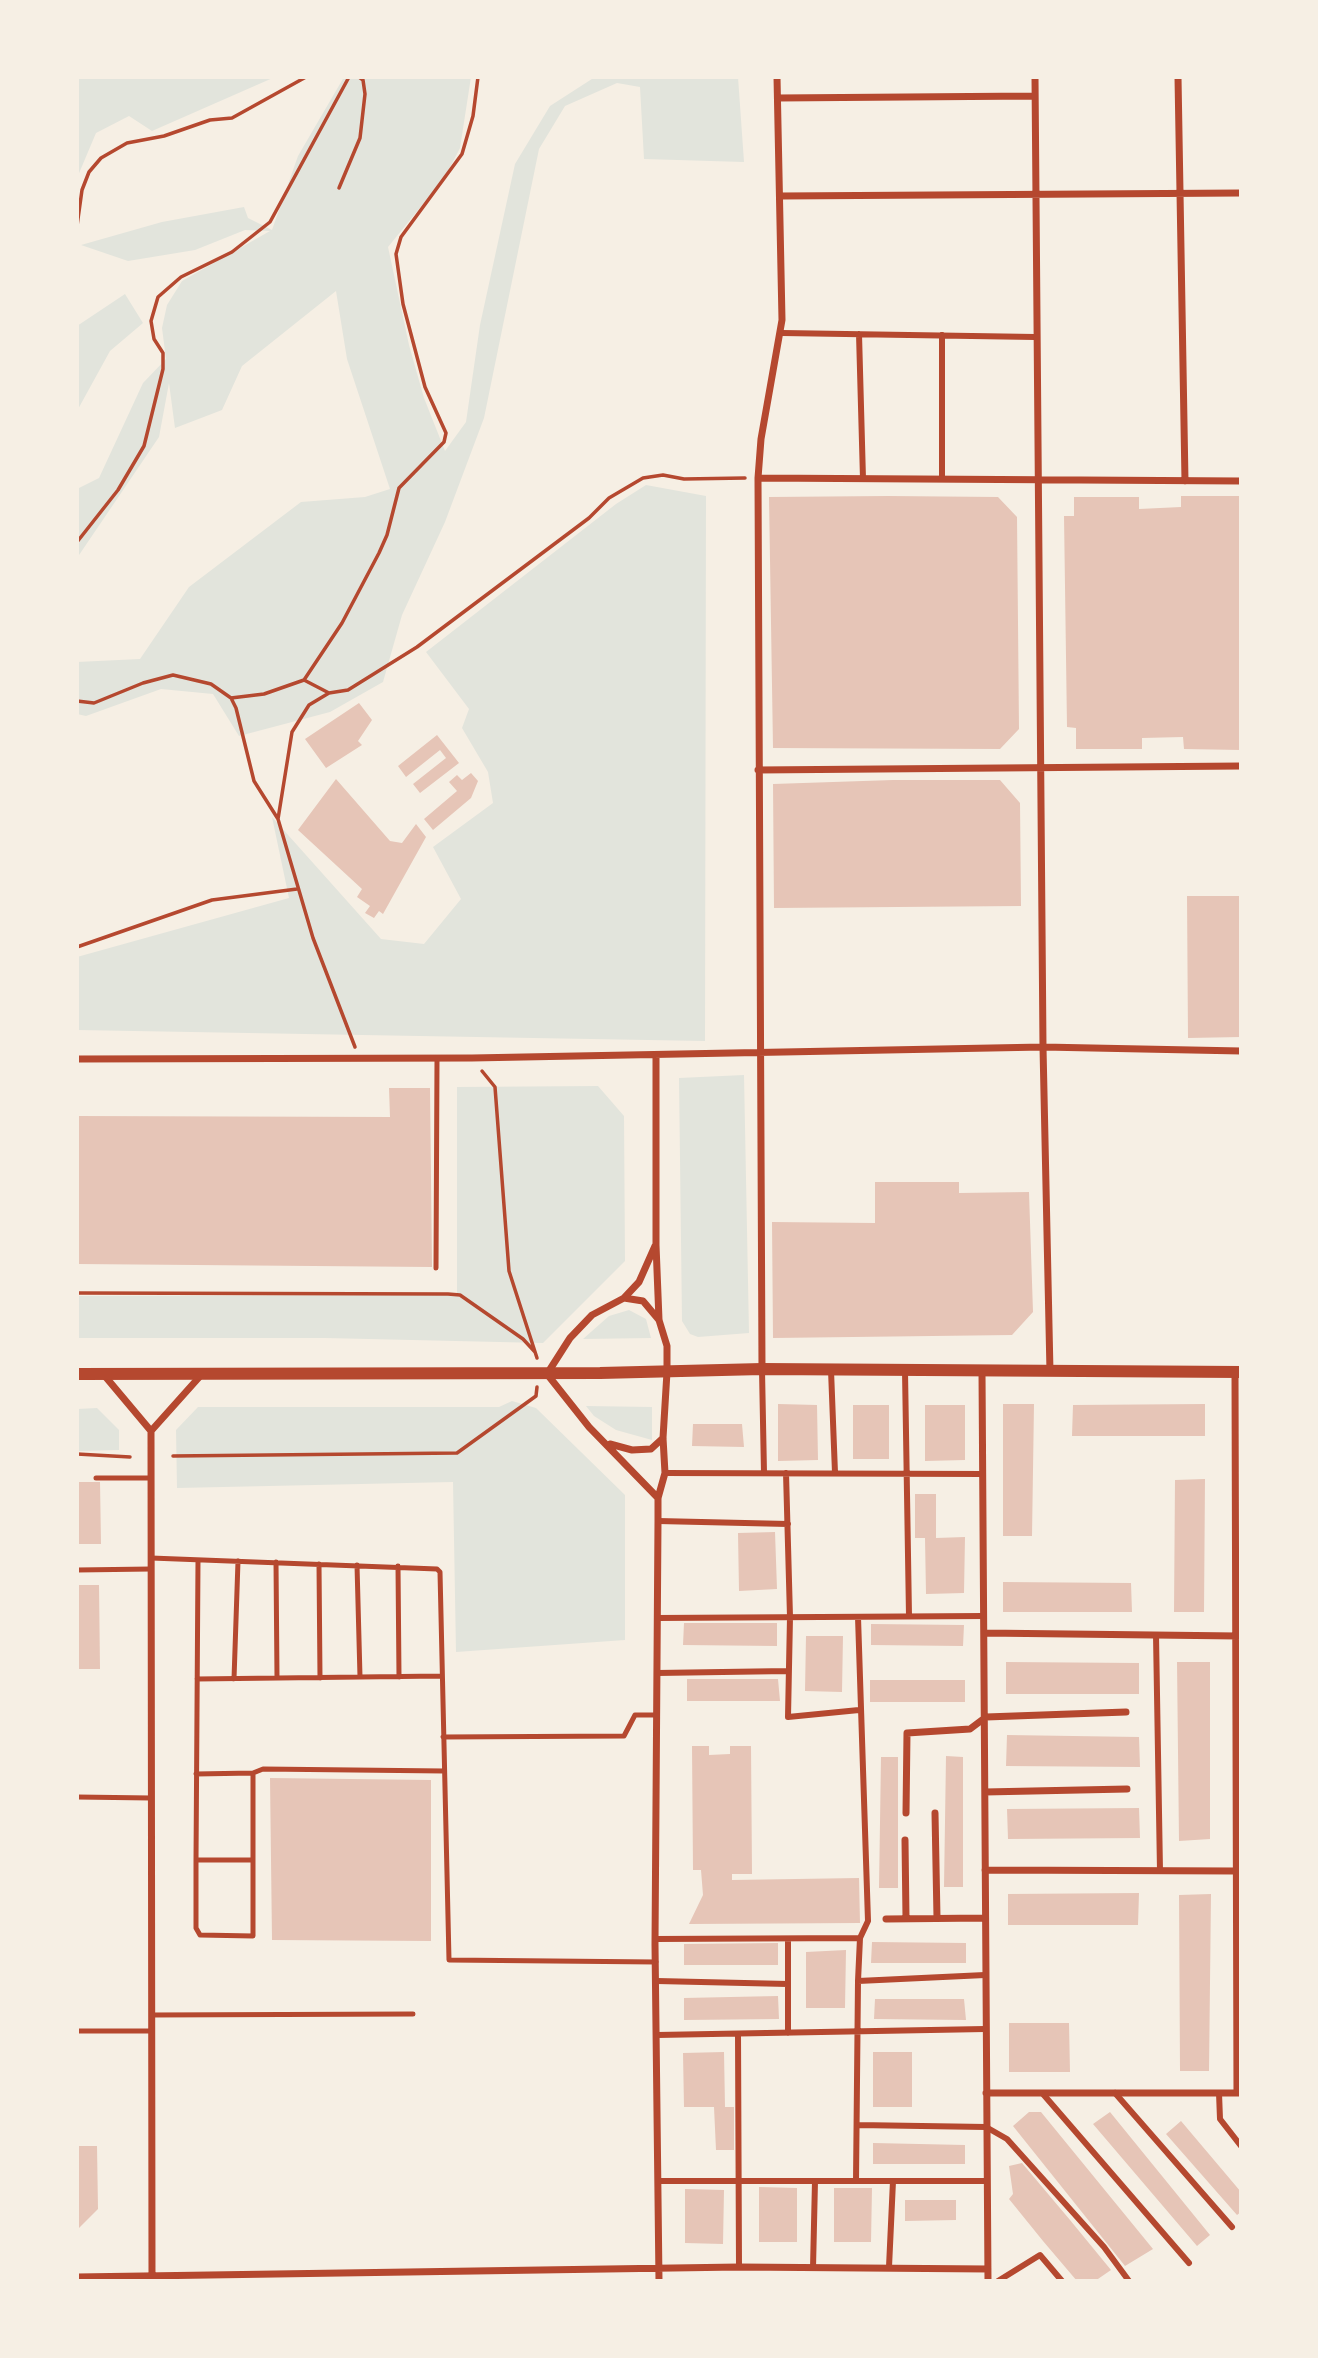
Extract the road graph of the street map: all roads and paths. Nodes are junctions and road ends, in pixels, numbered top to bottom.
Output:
1 (306, 77) edge
2 (349, 77) edge
3 (359, 77) edge
4 (478, 77) edge
5 (777, 77) edge
6 (1035, 77) edge
7 (1178, 77) edge
8 (1034, 96) junction
9 (778, 98) junction
10 (339, 188) dead end
11 (1033, 193) junction
12 (1179, 193) junction
13 (1241, 193) edge
14 (781, 195) junction
15 (77, 226) edge
16 (782, 333) junction
17 (859, 334) junction
18 (942, 335) junction
19 (1035, 337) junction
20 (758, 478) junction
21 (863, 479) junction
22 (942, 479) junction
23 (1037, 479) junction
24 (1185, 481) junction
25 (1241, 481) edge
26 (77, 542) edge
27 (304, 680) junction
28 (329, 694) junction
29 (231, 698) junction
30 (77, 701) edge
31 (1040, 766) junction
32 (1241, 766) edge
33 (758, 770) junction
34 (278, 819) junction
35 (297, 889) junction
36 (77, 947) edge
37 (1043, 1047) junction
38 (1241, 1051) edge
39 (760, 1055) junction
40 (656, 1056) junction
41 (472, 1058) junction
42 (77, 1059) edge
43 (360, 1059) junction
44 (437, 1059) junction
45 (656, 1245) junction
46 (436, 1268) dead end
47 (77, 1293) edge
48 (624, 1298) junction
49 (659, 1320) junction
50 (762, 1369) junction
51 (831, 1370) junction
52 (905, 1371) junction
53 (667, 1372) junction
54 (982, 1372) junction
55 (1238, 1372) edge
56 (542, 1373) junction
57 (1050, 1373) junction
58 (77, 1374) edge
59 (103, 1374) junction
60 (202, 1374) junction
61 (151, 1431) junction
62 (663, 1438) junction
63 (609, 1444) junction
64 (77, 1454) edge
65 (173, 1456) dead end
66 (130, 1457) dead end
67 (665, 1473) junction
68 (764, 1473) junction
69 (786, 1473) junction
70 (835, 1473) junction
71 (908, 1473) junction
72 (983, 1474) junction
73 (96, 1478) dead end
74 (151, 1478) junction
75 (658, 1497) junction
76 (658, 1521) junction
77 (788, 1524) junction
78 (1239, 1554) edge
79 (151, 1558) junction
80 (198, 1560) junction
81 (238, 1561) junction
82 (276, 1562) junction
83 (319, 1564) junction
84 (357, 1565) junction
85 (398, 1566) junction
86 (151, 1569) junction
87 (77, 1570) edge
88 (909, 1616) junction
89 (984, 1616) junction
90 (790, 1617) junction
91 (858, 1617) junction
92 (657, 1618) junction
93 (984, 1633) junction
94 (1156, 1635) junction
95 (1239, 1636) edge
96 (788, 1671) junction
97 (657, 1673) junction
98 (441, 1676) junction
99 (360, 1677) junction
100 (399, 1677) junction
101 (277, 1678) junction
102 (320, 1678) junction
103 (197, 1679) junction
104 (234, 1679) junction
105 (859, 1710) junction
106 (1126, 1712) dead end
107 (657, 1715) junction
108 (986, 1717) junction
109 (443, 1737) junction
110 (444, 1771) junction
111 (253, 1773) junction
112 (196, 1774) junction
113 (1127, 1789) dead end
114 (985, 1792) junction
115 (77, 1797) edge
116 (151, 1798) junction
117 (906, 1813) dead end
118 (935, 1813) dead end
119 (905, 1840) dead end
120 (196, 1860) junction
121 (253, 1860) junction
122 (985, 1870) junction
123 (1160, 1871) junction
124 (1236, 1871) junction
125 (906, 1918) junction
126 (936, 1918) junction
127 (985, 1918) junction
128 (886, 1919) dead end
129 (860, 1938) junction
130 (655, 1939) junction
131 (788, 1939) junction
132 (656, 1962) junction
133 (985, 1975) junction
134 (657, 1981) junction
135 (858, 1981) junction
136 (788, 1984) junction
137 (413, 2014) dead end
138 (152, 2015) junction
139 (985, 2029) junction
140 (77, 2031) edge
141 (152, 2031) junction
142 (857, 2032) junction
143 (788, 2033) junction
144 (738, 2034) junction
145 (657, 2035) junction
146 (1239, 2092) edge
147 (986, 2093) junction
148 (1115, 2093) junction
149 (1219, 2093) junction
150 (1043, 2094) junction
151 (857, 2125) junction
152 (986, 2127) junction
153 (1241, 2146) edge
154 (658, 2181) junction
155 (739, 2181) junction
156 (816, 2181) junction
157 (856, 2181) junction
158 (893, 2181) junction
159 (987, 2181) junction
160 (1232, 2227) dead end
161 (1189, 2263) dead end
162 (739, 2267) junction
163 (889, 2267) junction
164 (813, 2268) junction
165 (988, 2269) junction
166 (656, 2270) junction
167 (77, 2277) edge
168 (152, 2277) junction
169 (653, 2281) edge
170 (659, 2281) edge
171 (988, 2281) edge
172 (998, 2281) edge
173 (1062, 2281) edge
174 (1129, 2281) edge

1 - 15 path
2 - 26 path
3 - 10 path
4 - 27 path
5 - 9 street
6 - 8 street
7 - 12 street
8 - 9 street
8 - 11 street
9 - 14 street
11 - 12 street
11 - 14 street
11 - 19 street
12 - 13 street
12 - 24 street
14 - 16 street
16 - 17 street
16 - 20 street
17 - 18 street
17 - 21 street
18 - 19 street
18 - 22 street
19 - 23 street
20 - 21 street
20 - 28 path
20 - 33 street
21 - 22 street
22 - 23 street
23 - 24 street
23 - 31 street
24 - 25 street
27 - 28 path
27 - 29 path
28 - 34 path
29 - 30 path
29 - 34 path
31 - 32 street
31 - 33 street
31 - 37 street
33 - 39 street
34 - 35 path
35 - 36 path
35 - 43 path
37 - 38 street
37 - 39 street
37 - 57 street
39 - 40 street
39 - 50 street
40 - 41 street
40 - 45 street
41 - 44 street
41 - 47 path
42 - 43 street
43 - 44 street
44 - 46 lane
45 - 48 street
45 - 49 street
48 - 49 street
48 - 56 street
49 - 53 street
50 - 51 street
50 - 53 street
50 - 68 street
51 - 52 street
51 - 70 street
52 - 54 street
52 - 71 street
53 - 56 street
53 - 62 street
54 - 57 street
54 - 72 street
55 - 57 street
55 - 78 street
56 - 60 street
56 - 63 street
56 - 65 path
58 - 59 street
59 - 60 street
59 - 61 street
60 - 61 street
61 - 74 street
62 - 63 street
62 - 67 street
63 - 75 street
64 - 66 path
67 - 68 street
67 - 75 street
68 - 69 street
69 - 70 street
69 - 77 street
70 - 71 street
71 - 72 street
71 - 88 street
72 - 89 street
73 - 74 lane
74 - 79 street
75 - 76 street
76 - 77 street
76 - 92 street
77 - 90 street
78 - 95 street
79 - 80 lane
79 - 86 street
80 - 81 lane
80 - 103 lane
81 - 82 lane
81 - 104 lane
82 - 83 lane
82 - 101 lane
83 - 84 lane
83 - 102 lane
84 - 85 lane
84 - 99 lane
85 - 98 lane
85 - 100 lane
86 - 87 lane
86 - 116 street
88 - 89 street
88 - 91 street
89 - 93 street
90 - 91 street
90 - 92 street
90 - 96 street
91 - 105 street
92 - 97 street
93 - 94 street
93 - 108 street
94 - 95 street
94 - 123 street
95 - 124 street
96 - 97 street
96 - 105 street
97 - 107 street
98 - 100 lane
98 - 109 lane
99 - 100 lane
99 - 102 lane
101 - 102 lane
101 - 104 lane
103 - 104 lane
103 - 112 lane
105 - 129 street
106 - 108 street
107 - 109 lane
107 - 130 street
108 - 114 street
108 - 117 street
109 - 110 lane
110 - 111 lane
110 - 132 lane
111 - 112 lane
111 - 121 lane
112 - 120 lane
113 - 114 street
114 - 122 street
115 - 116 lane
116 - 138 street
118 - 126 street
119 - 125 street
120 - 121 lane
120 - 121 lane
122 - 123 street
122 - 127 street
123 - 124 street
124 - 146 street
125 - 126 street
125 - 128 street
126 - 127 street
127 - 133 street
129 - 131 street
129 - 135 street
130 - 131 street
130 - 132 street
131 - 136 street
132 - 134 street
133 - 135 street
133 - 139 street
134 - 136 street
134 - 145 street
135 - 142 street
136 - 143 street
137 - 138 lane
138 - 141 street
139 - 142 street
139 - 147 street
140 - 141 lane
141 - 168 street
142 - 143 street
142 - 151 street
143 - 144 street
144 - 145 street
144 - 155 street
145 - 154 street
146 - 149 street
147 - 150 street
147 - 152 street
148 - 149 street
148 - 150 street
148 - 160 street
149 - 153 street
150 - 161 street
151 - 152 street
151 - 157 street
152 - 159 street
152 - 174 street
154 - 155 street
154 - 166 street
155 - 156 street
155 - 162 street
156 - 157 street
156 - 164 street
157 - 158 street
158 - 159 street
158 - 163 street
159 - 165 street
162 - 164 street
162 - 166 street
163 - 164 street
163 - 165 street
165 - 171 street
166 - 168 street
166 - 169 street
166 - 170 street
167 - 168 street
172 - 173 street

